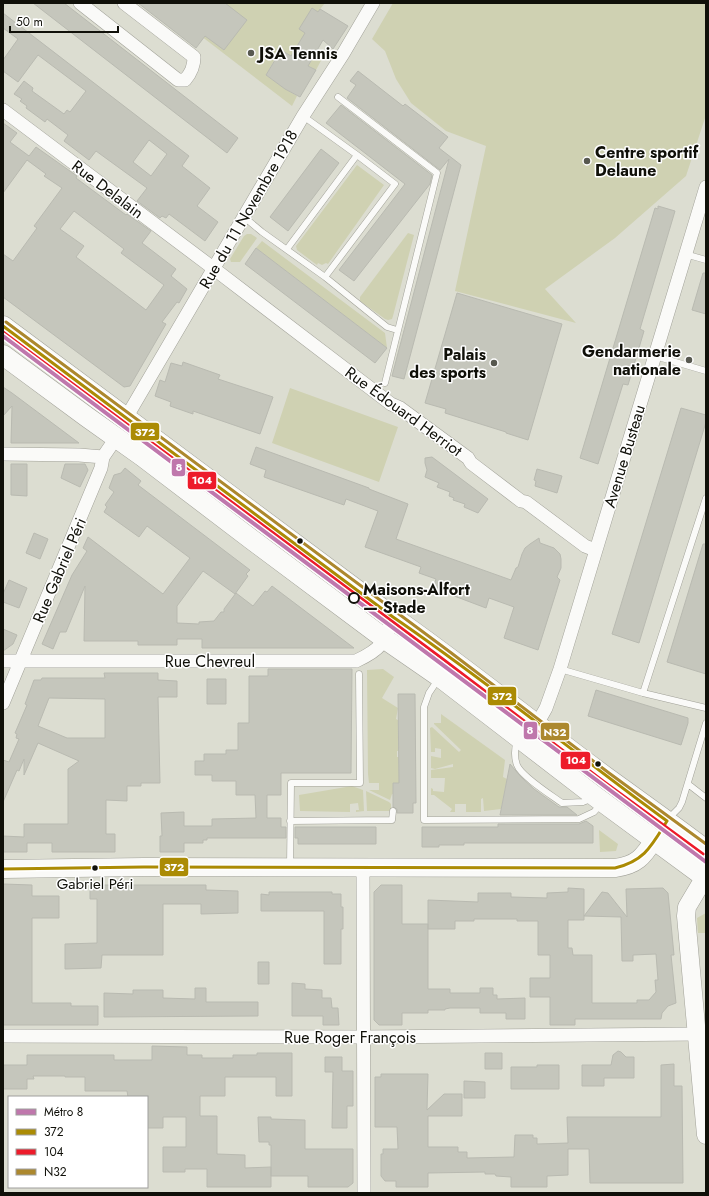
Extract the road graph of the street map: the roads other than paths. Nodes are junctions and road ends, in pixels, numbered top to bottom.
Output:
1 (80, 3) edge
2 (124, 3) edge
3 (373, 3) edge
4 (338, 97) dead end
5 (3, 110) edge
6 (303, 116) junction
7 (357, 155) junction
8 (706, 187) edge
9 (244, 217) junction
10 (287, 249) junction
11 (685, 254) junction
12 (706, 260) edge
13 (214, 268) junction
14 (325, 277) junction
15 (3, 326) edge
16 (397, 330) junction
17 (3, 355) edge
18 (655, 356) junction
19 (706, 371) edge
20 (385, 383) dead end
21 (126, 418) junction
22 (116, 438) junction
23 (3, 454) edge
24 (103, 456) junction
25 (706, 498) edge
26 (596, 550) junction
27 (393, 617) junction
28 (385, 639) junction
29 (3, 660) edge
30 (21, 661) junction
31 (560, 669) junction
32 (359, 674) dead end
33 (440, 677) junction
34 (643, 692) junction
35 (3, 703) edge
36 (706, 708) edge
37 (706, 723) edge
38 (537, 724) junction
39 (518, 736) junction
40 (688, 784) junction
41 (706, 798) edge
42 (600, 799) junction
43 (392, 811) dead end
44 (290, 821) junction
45 (667, 821) junction
46 (654, 840) junction
47 (706, 850) edge
48 (3, 868) edge
49 (290, 868) junction
50 (364, 868) junction
51 (706, 877) edge
52 (3, 1036) edge
53 (364, 1038) junction
54 (700, 1038) edge
55 (706, 1135) edge
56 (364, 1193) edge

1 - 2 street
3 - 6 street, Rue du 11 Novembre 1918
4 - 16 lane
5 - 13 street, Rue Delalain
6 - 7 lane
6 - 9 street, Rue du 11 Novembre 1918
7 - 10 lane
7 - 14 lane
8 - 11 street, Avenue Busteau
9 - 10 lane
9 - 13 street, Rue du 11 Novembre 1918
10 - 14 lane
11 - 12 lane
11 - 18 street, Avenue Busteau
13 - 21 street, Rue du 11 Novembre 1918
13 - 26 street, Rue Édouard Herriot
14 - 16 lane
15 - 21 main road
16 - 20 lane
17 - 22 main road
18 - 19 lane
18 - 26 street, Avenue Busteau
21 - 22 main road
21 - 27 main road
22 - 24 street, Rue Gabriel Péri
22 - 28 main road
23 - 24 street
24 - 30 street, Rue Gabriel Péri
25 - 34 lane
26 - 31 street, Avenue Busteau
27 - 28 street, Rue Chevreul
27 - 38 main road
28 - 30 street, Rue Chevreul
28 - 33 main road
29 - 30 street, Rue Chevreul
30 - 35 street, Rue Gabriel Péri
31 - 34 lane
31 - 38 street, Avenue Busteau
32 - 44 lane
33 - 39 main road
33 - 42 lane
34 - 36 lane
37 - 40 lane
38 - 39 main road
38 - 45 main road
39 - 42 main road
39 - 42 lane
40 - 41 lane
40 - 45 lane
42 - 46 main road
43 - 44 lane
44 - 49 lane
45 - 46 street
45 - 47 main road
46 - 50 street
46 - 51 main road
48 - 49 street
49 - 50 street
50 - 53 street
51 - 54 street
52 - 53 street, Rue Roger François
53 - 54 street, Rue Roger François
53 - 56 street
54 - 55 street

